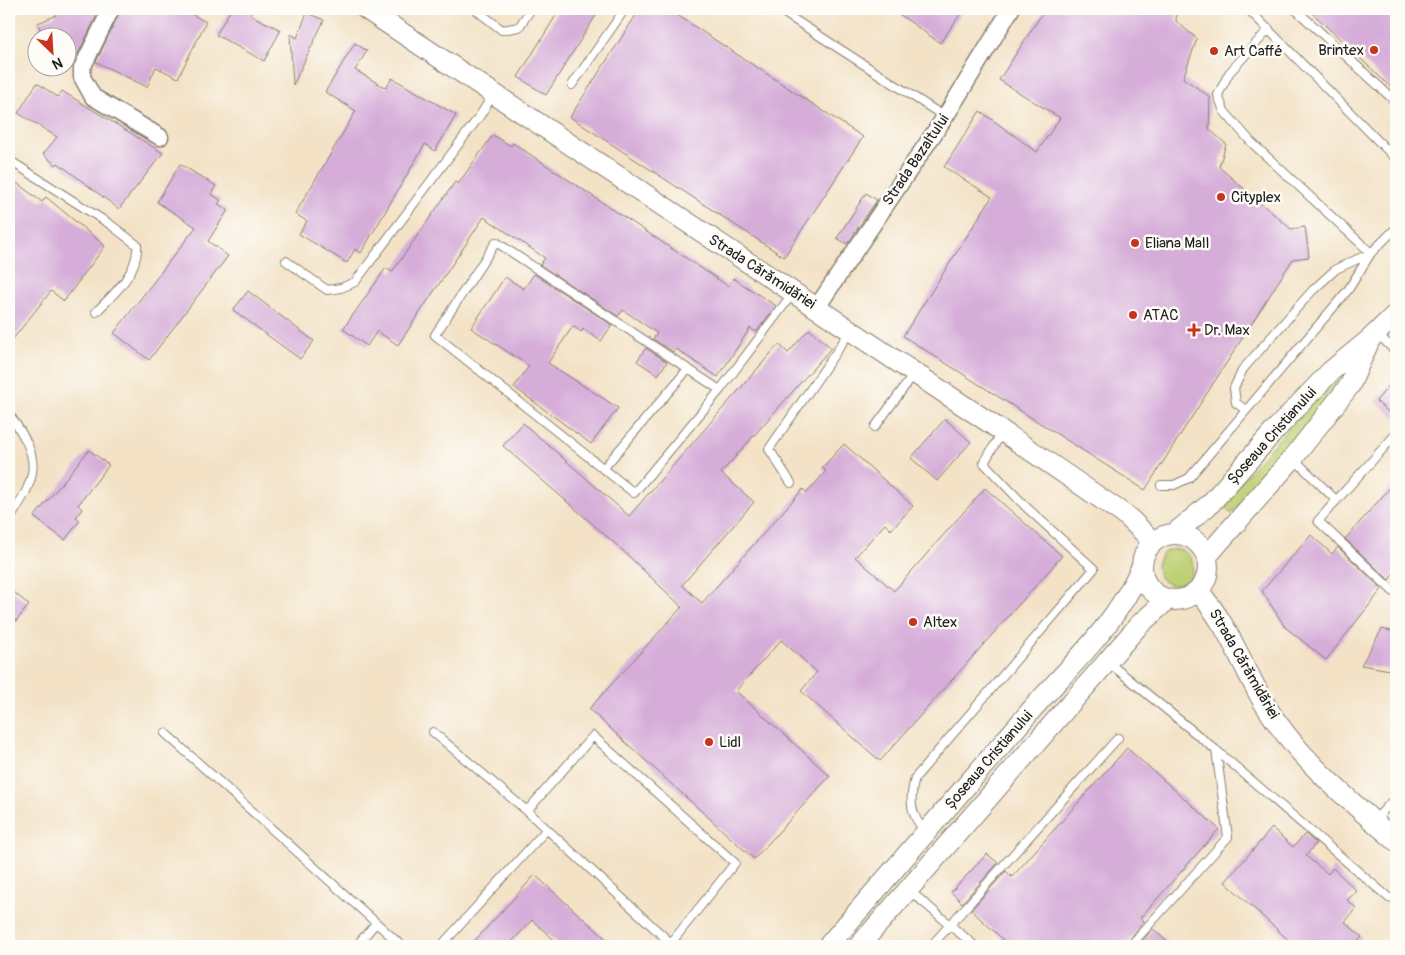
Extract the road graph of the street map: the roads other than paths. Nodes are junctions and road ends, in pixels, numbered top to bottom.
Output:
1 (111, 9) edge
2 (366, 9) edge
3 (474, 9) edge
4 (531, 9) edge
5 (625, 9) edge
6 (778, 9) edge
7 (1011, 9) edge
8 (1248, 9) edge
9 (1295, 9) edge
10 (1269, 30) junction
11 (572, 86) dead end
12 (494, 94) junction
13 (1396, 102) edge
14 (945, 117) junction
15 (160, 137) dead end
16 (1396, 159) edge
17 (9, 160) edge
18 (1396, 228) edge
19 (1371, 253) junction
20 (286, 261) dead end
21 (793, 293) junction
22 (817, 307) junction
23 (96, 312) dead end
24 (1396, 314) edge
25 (851, 330) junction
26 (1374, 336) junction
27 (1396, 352) edge
28 (688, 368) junction
29 (915, 372) junction
30 (720, 390) junction
31 (1246, 410) junction
32 (9, 414) edge
33 (875, 427) dead end
34 (1002, 430) junction
35 (1396, 434) edge
36 (1292, 458) junction
37 (604, 468) junction
38 (791, 484) dead end
39 (1161, 486) dead end
40 (1336, 500) junction
41 (9, 520) edge
42 (1174, 534) junction
43 (1153, 542) junction
44 (1207, 556) junction
45 (1141, 568) junction
46 (1198, 591) junction
47 (1396, 594) edge
48 (1167, 600) junction
49 (1108, 662) junction
50 (433, 732) dead end
51 (165, 733) dead end
52 (1118, 738) dead end
53 (1216, 750) junction
54 (1396, 797) edge
55 (527, 810) junction
56 (1374, 821) junction
57 (547, 829) junction
58 (926, 832) junction
59 (1396, 841) edge
60 (908, 889) junction
61 (1388, 898) dead end
62 (376, 923) junction
63 (950, 925) junction
64 (673, 945) edge
65 (356, 946) edge
66 (402, 946) edge
67 (441, 946) edge
68 (828, 946) edge
69 (859, 946) edge
70 (931, 946) edge
71 (974, 946) edge
72 (1130, 946) edge

1 - 15 street
2 - 12 street, Strada Cărămidăriei
3 - 4 lane
5 - 11 lane
6 - 14 lane
7 - 14 street, Strada Bazaltului
8 - 10 lane
9 - 13 lane
10 - 16 lane
10 - 19 lane
12 - 20 lane
12 - 21 street, Strada Cărămidăriei
14 - 22 street, Strada Bazaltului
17 - 23 lane
18 - 19 lane
19 - 31 lane
19 - 31 lane
21 - 22 street, Strada Cărămidăriei
21 - 30 lane
22 - 25 street, Strada Cărămidăriei
24 - 26 street, Șoseaua Cristianului
25 - 29 street, Strada Cărămidăriei
25 - 38 lane
26 - 27 lane
26 - 36 street, Șoseaua Cristianului
26 - 42 street, Șoseaua Cristianului
28 - 30 lane
28 - 37 lane
28 - 37 lane
29 - 33 lane
29 - 34 street, Strada Cărămidăriei
30 - 37 lane
31 - 39 lane
32 - 41 lane
34 - 43 street, Strada Cărămidăriei
34 - 58 lane
35 - 40 lane
36 - 40 lane
36 - 44 street, Șoseaua Cristianului
40 - 47 lane
42 - 43 street
42 - 44 street
43 - 45 street
44 - 46 street
45 - 48 street
45 - 58 street, Șoseaua Cristianului
46 - 48 street
46 - 56 street, Strada Cărămidăriei
48 - 49 street, Șoseaua Cristianului
49 - 53 lane
49 - 60 street, Șoseaua Cristianului
50 - 55 lane
51 - 62 lane
52 - 63 lane
53 - 61 lane
53 - 72 lane
54 - 56 lane
55 - 57 lane
55 - 64 lane
56 - 59 street, Strada Cărămidăriei
57 - 64 lane
57 - 67 lane
58 - 68 street, Șoseaua Cristianului
60 - 63 lane
60 - 69 street, Șoseaua Cristianului
62 - 65 lane
62 - 66 lane
63 - 70 lane
63 - 71 lane

